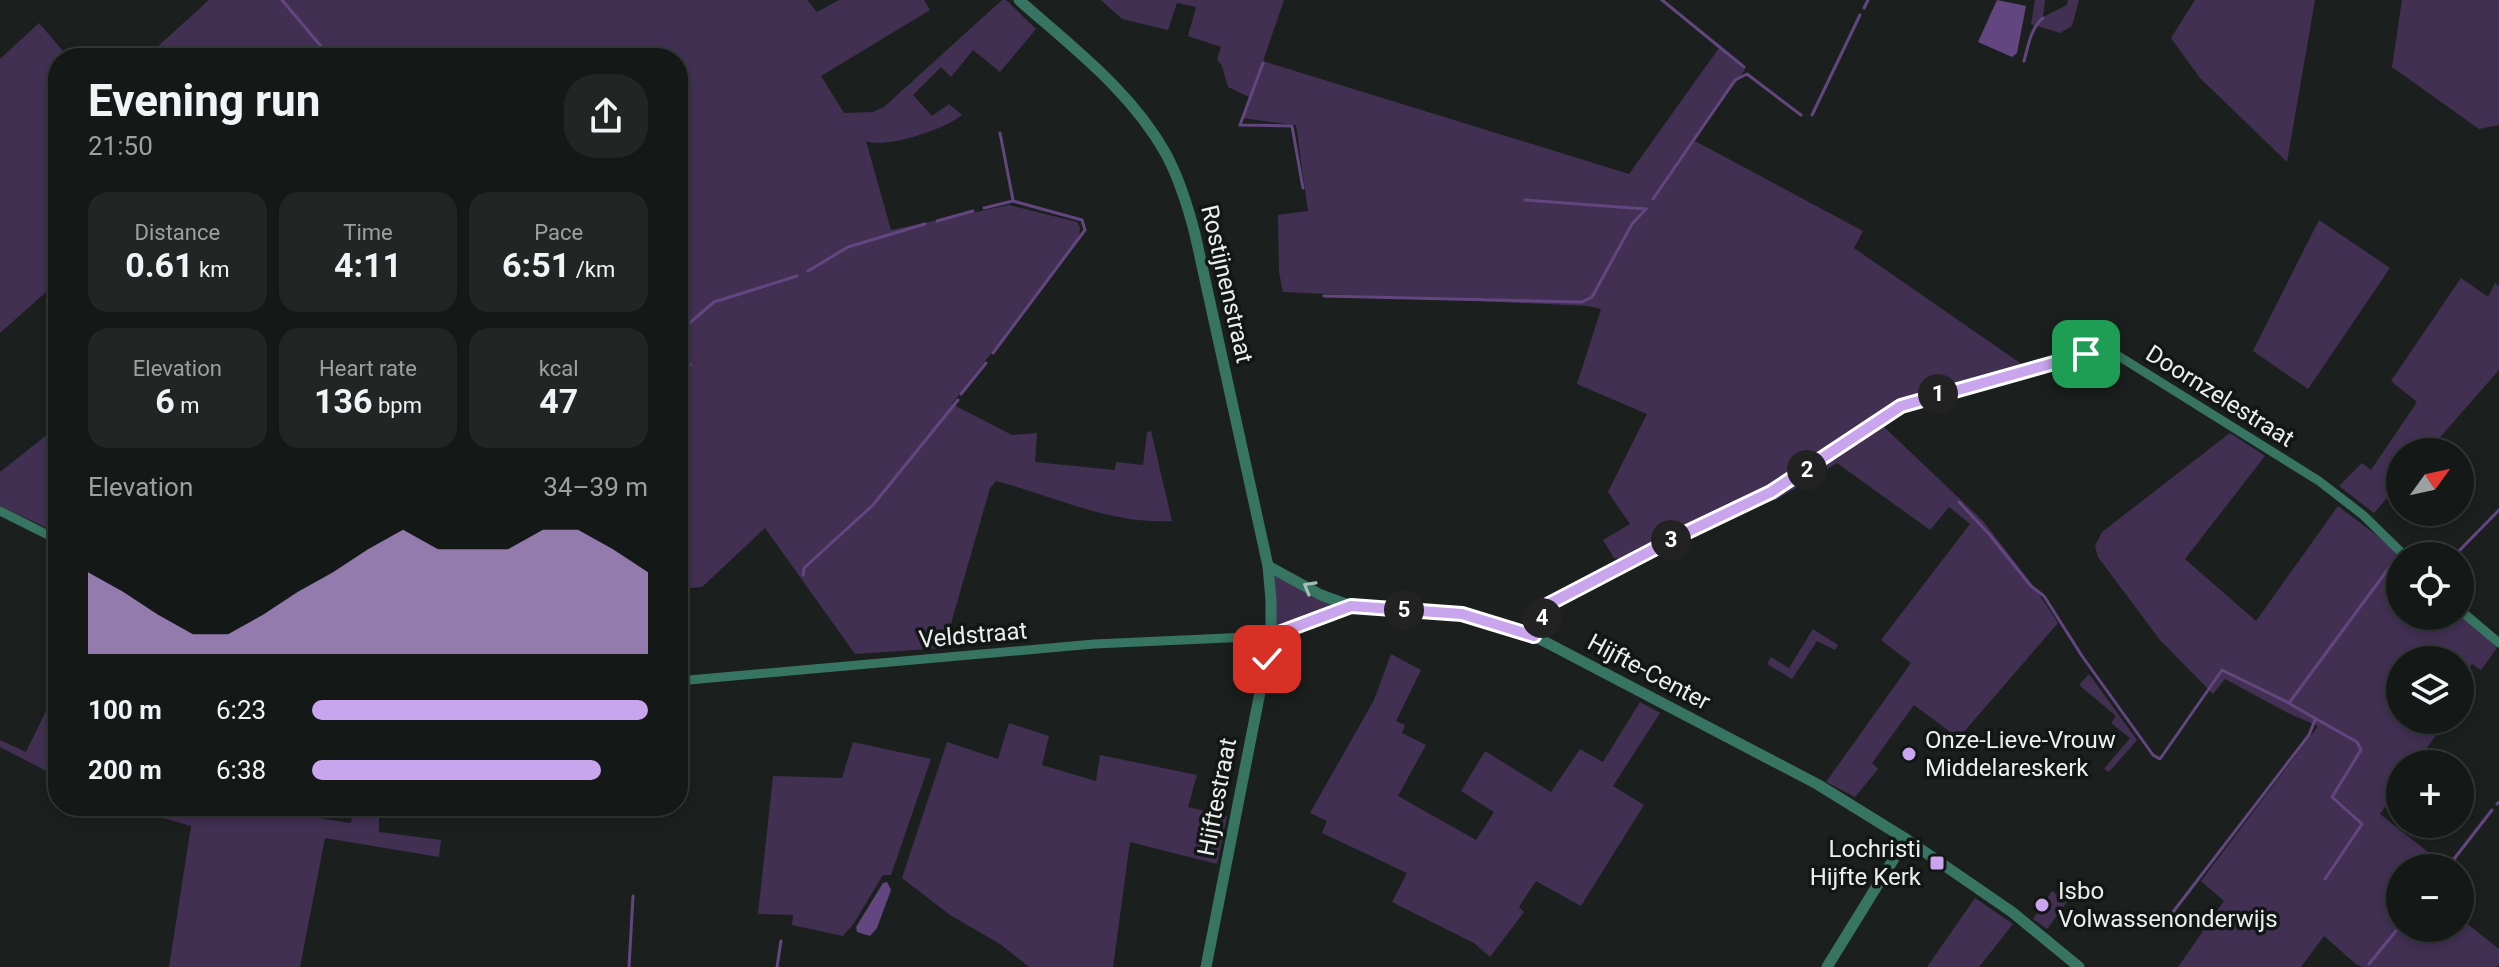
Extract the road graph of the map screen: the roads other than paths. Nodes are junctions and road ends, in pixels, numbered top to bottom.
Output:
1 (1019, 0) edge
2 (0, 511) edge
3 (48, 535) edge
4 (2391, 542) edge
5 (1268, 566) junction
6 (1351, 606) junction
7 (2474, 622) edge
8 (1271, 636) junction
9 (1534, 636) junction
10 (2499, 643) edge
11 (688, 680) edge
12 (1906, 839) junction
13 (1206, 967) edge
14 (1827, 967) edge
15 (2079, 967) edge

1 - 5 street, Rostijnenstraat
2 - 3 street
4 - 9 street, Doornzelestraat
6 -> 5 street, Hijfte-Center
5 - 8 street, Rostijnenstraat
6 - 8 street, Hijfte-Center
6 - 9 street, Hijfte-Center
7 - 10 street
8 - 11 street, Veldstraat
8 - 13 street, Hijftestraat
9 - 12 street, Hijfte-Center
12 - 14 street
12 - 15 street, Hijfte-Center

